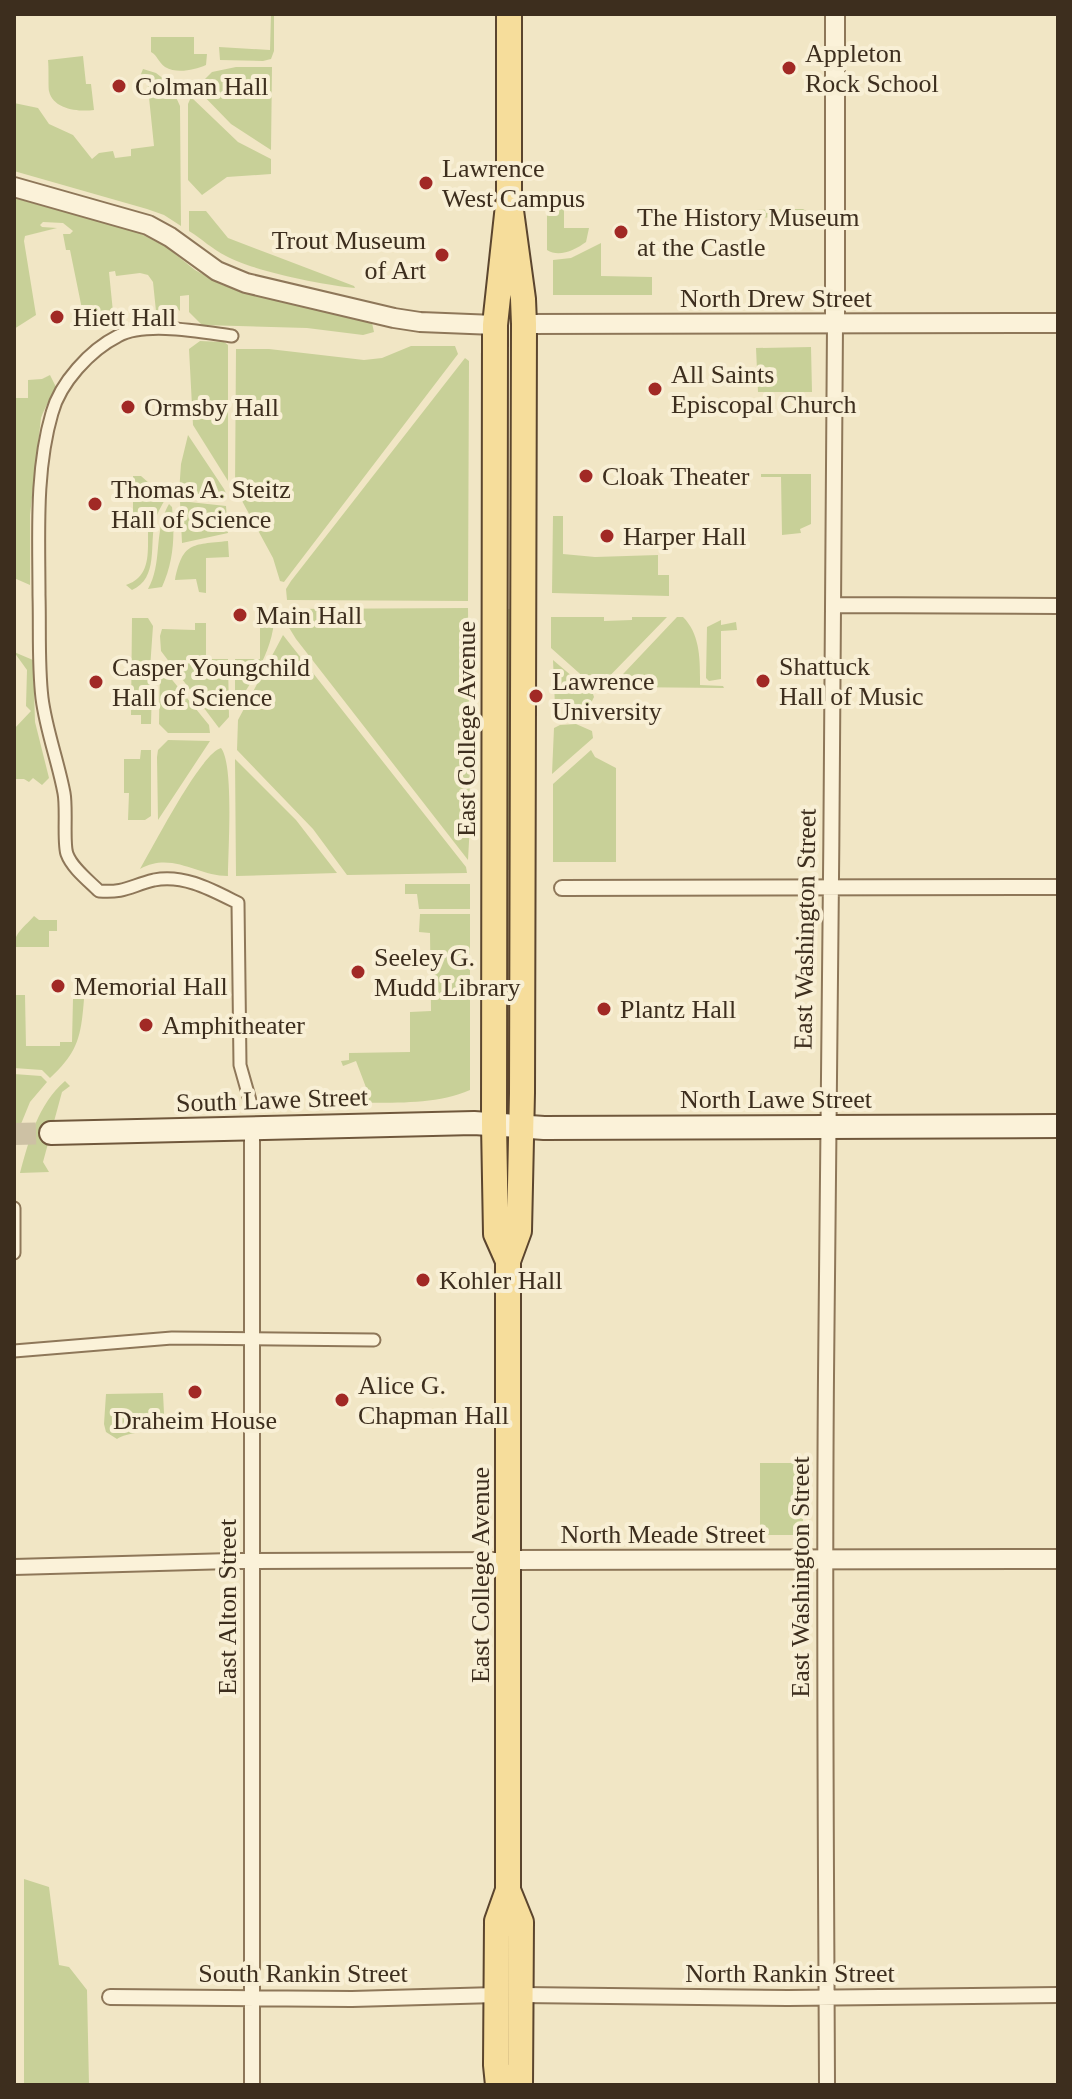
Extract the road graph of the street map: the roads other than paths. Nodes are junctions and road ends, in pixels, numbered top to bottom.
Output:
1 (509, 14) edge
2 (835, 14) edge
3 (14, 187) edge
4 (509, 196) junction
5 (1058, 323) edge
6 (524, 324) junction
7 (495, 325) junction
8 (835, 325) junction
9 (232, 336) dead end
10 (834, 605) junction
11 (1058, 606) edge
12 (1058, 887) edge
13 (562, 888) dead end
14 (832, 888) junction
15 (251, 1104) dead end
16 (494, 1124) junction
17 (1058, 1126) edge
18 (521, 1127) junction
19 (828, 1127) junction
20 (252, 1128) junction
21 (51, 1133) tunnel mouth
22 (14, 1208) edge
23 (14, 1253) edge
24 (508, 1261) junction
25 (253, 1338) junction
26 (374, 1340) dead end
27 (14, 1351) edge
28 (1058, 1559) edge
29 (508, 1560) junction
30 (252, 1561) junction
31 (826, 1561) junction
32 (14, 1567) edge
33 (508, 1890) junction
34 (496, 1995) junction
35 (521, 1995) junction
36 (1058, 1995) edge
37 (110, 1997) dead end
38 (251, 1997) junction
39 (828, 1997) junction
40 (252, 2085) edge
41 (498, 2085) edge
42 (520, 2085) edge
43 (827, 2085) edge

1 - 4 main road, East College Avenue
2 - 8 street, East Washington Street
3 - 7 street
4 - 6 main road, East College Avenue
4 - 7 main road, East College Avenue
5 - 8 street, North Drew Street
6 - 7 street, North Drew Street
6 - 8 street, North Drew Street
6 - 18 main road, East College Avenue
7 - 16 main road, East College Avenue
8 - 10 street, East Washington Street
9 - 15 street
10 - 11 street
10 - 14 street, East Washington Street
12 - 14 street
13 - 14 street
14 - 19 street, East Washington Street
16 - 18 main road, North Lawe Street
16 - 20 main road, South Lawe Street
16 - 24 main road, East College Avenue
17 - 19 main road, North Lawe Street
18 - 19 main road, North Lawe Street
18 - 24 main road, East College Avenue
19 - 31 street, East Washington Street
20 - 21 main road, South Lawe Street
20 - 25 street, East Alton Street
22 - 23 street
24 - 29 main road, East College Avenue
25 - 26 street
25 - 27 street
25 - 30 street, East Alton Street
28 - 31 street, North Meade Street
29 - 30 street
29 - 31 street, North Meade Street
29 - 33 main road, East College Avenue
30 - 32 street
30 - 38 street, East Alton Street
31 - 39 street, East Washington Street
33 - 34 main road, East College Avenue
33 - 35 main road, East College Avenue
34 - 38 street, South Rankin Street
34 - 41 main road, East College Avenue
35 - 39 street, North Rankin Street
35 - 42 main road, East College Avenue
36 - 39 street, North Rankin Street
37 - 38 street, South Rankin Street
38 - 40 street, East Alton Street
39 - 43 street, East Washington Street

